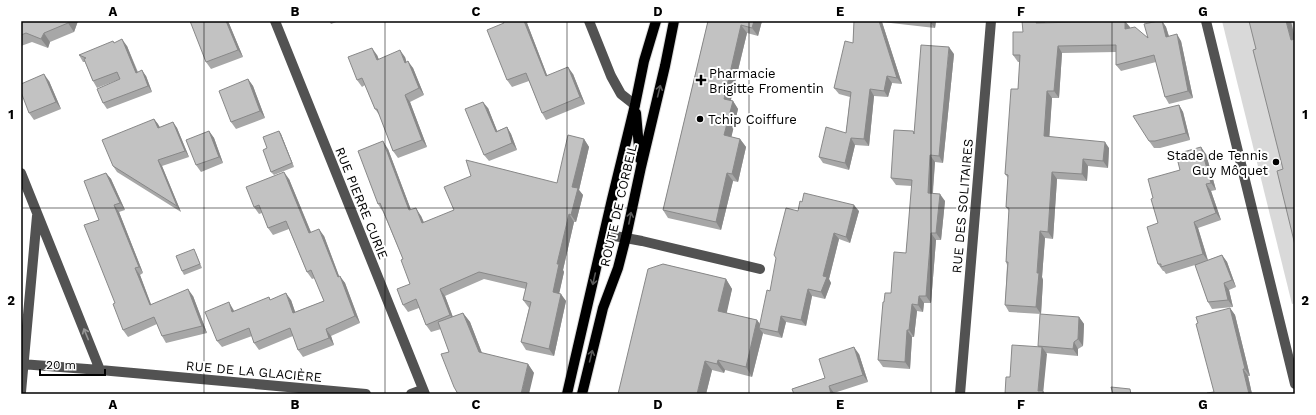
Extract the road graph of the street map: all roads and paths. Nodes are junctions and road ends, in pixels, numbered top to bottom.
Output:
1 (274, 21) edge
2 (589, 21) edge
3 (656, 21) edge
4 (674, 21) edge
5 (990, 21) edge
6 (1206, 21) edge
7 (635, 105) junction
8 (641, 167) junction
9 (21, 173) edge
10 (37, 214) junction
11 (604, 234) junction
12 (626, 238) junction
13 (760, 269) dead end
14 (22, 364) edge
15 (100, 370) junction
16 (1295, 384) edge
17 (21, 392) edge
18 (423, 392) edge
19 (366, 394) edge
20 (411, 394) edge
21 (567, 394) edge
22 (582, 394) edge
23 (960, 394) edge

1 - 18 street, RUE PIERRE CURIE
2 - 7 street
3 - 7 main road, ROUTE DE CORBEIL
8 -> 4 main road, ROUTE DE CORBEIL
5 - 23 street, RUE DES SOLITAIRES
6 - 16 street
7 - 8 main road
7 - 11 main road, ROUTE DE CORBEIL
12 -> 8 main road, ROUTE DE CORBEIL
9 - 10 street
10 - 14 street
15 -> 10 street
11 - 12 street
11 -> 21 main road, ROUTE DE CORBEIL
12 - 13 street
22 -> 12 main road, ROUTE DE CORBEIL
14 - 15 street, RUE DE LA GLACIÈRE
14 - 17 street
15 - 19 street, RUE DE LA GLACIÈRE
18 - 20 street

